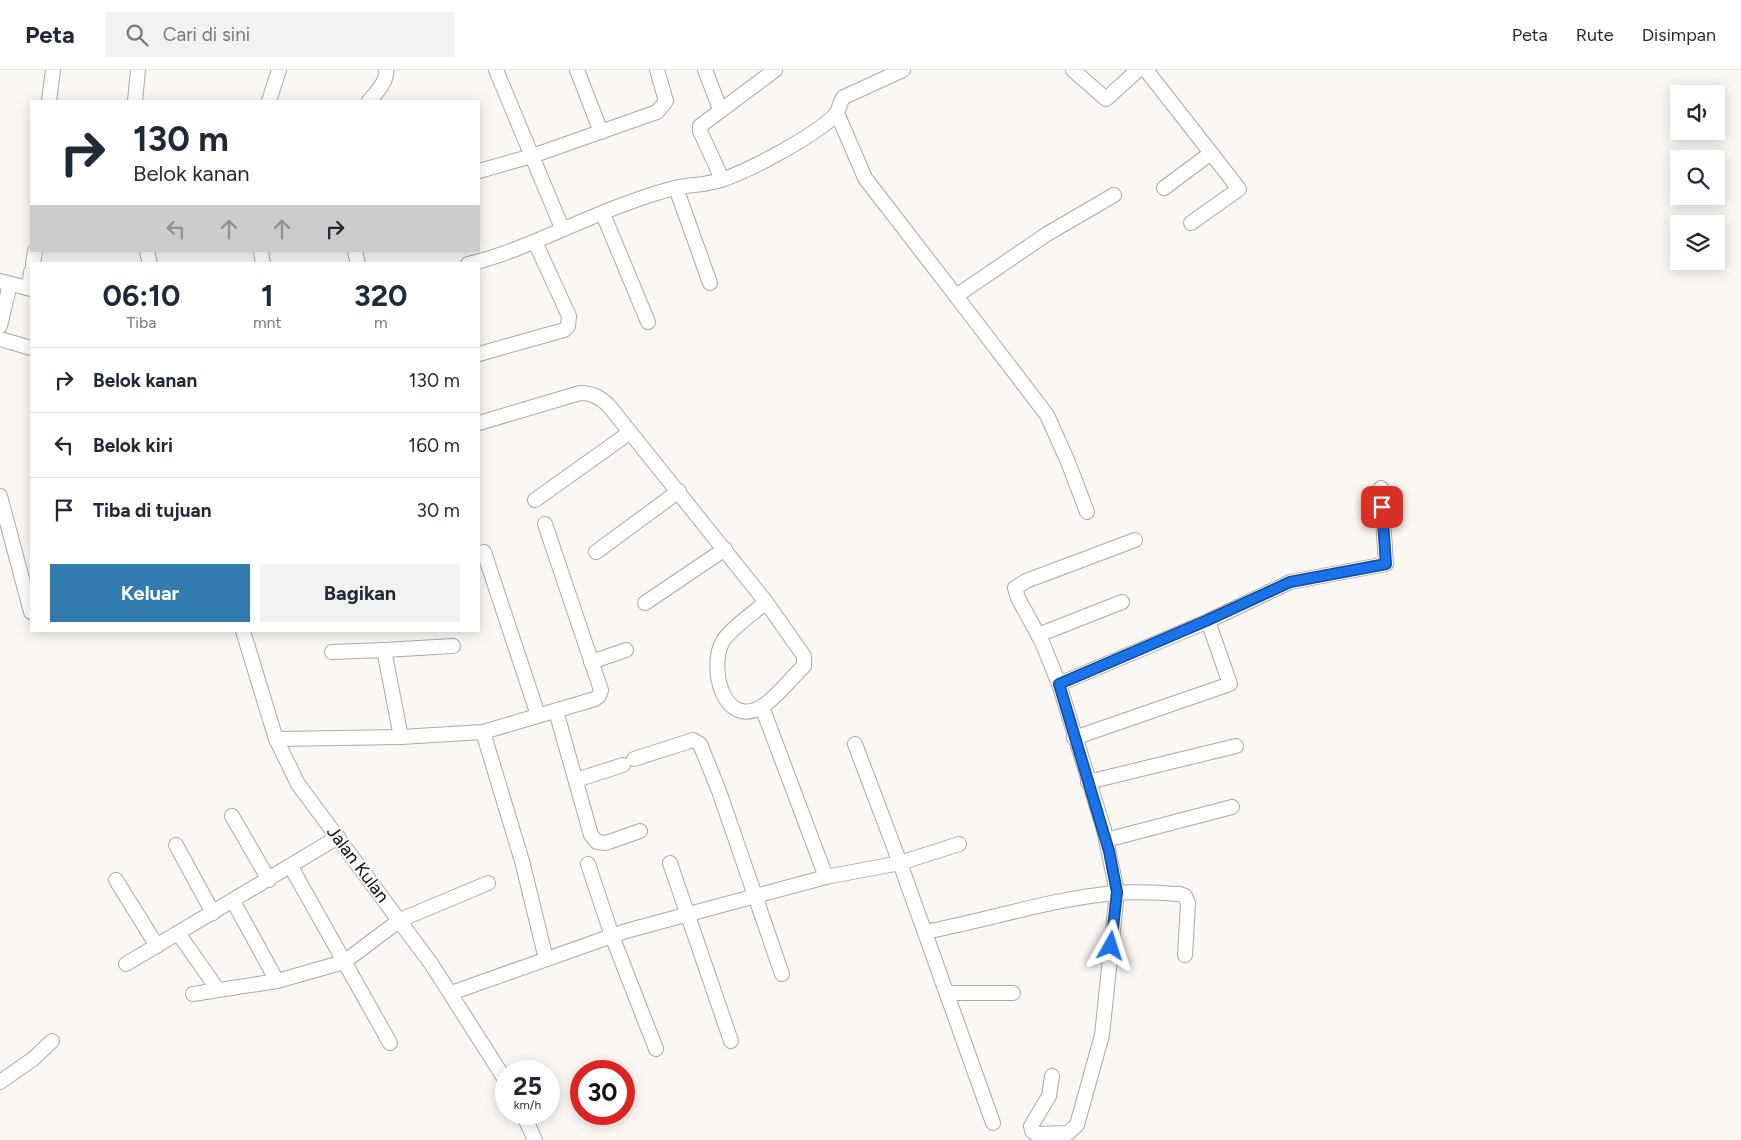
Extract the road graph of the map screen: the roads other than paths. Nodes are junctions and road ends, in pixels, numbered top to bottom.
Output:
1 (53, 70) edge
2 (138, 70) edge
3 (279, 70) edge
4 (386, 70) edge
5 (496, 70) edge
6 (577, 70) edge
7 (657, 70) edge
8 (705, 70) edge
9 (775, 70) edge
10 (904, 70) edge
11 (1073, 70) edge
12 (1138, 70) edge
13 (1146, 70) edge
14 (50, 100) edge
15 (135, 100) edge
16 (269, 100) edge
17 (370, 100) edge
18 (720, 109) junction
19 (837, 113) junction
20 (601, 132) junction
21 (1211, 153) junction
22 (532, 156) junction
23 (480, 171) edge
24 (722, 180) junction
25 (676, 188) junction
26 (1164, 188) dead end
27 (1114, 194) dead end
28 (603, 214) junction
29 (1191, 223) dead end
30 (562, 228) junction
31 (535, 242) junction
32 (474, 262) edge
33 (5, 283) edge
34 (710, 283) dead end
35 (30, 288) edge
36 (956, 296) junction
37 (648, 322) dead end
38 (0, 326) edge
39 (0, 339) edge
40 (30, 348) edge
41 (480, 354) edge
42 (480, 423) edge
43 (629, 433) junction
44 (1381, 488) dead end
45 (680, 491) junction
46 (0, 496) edge
47 (535, 500) dead end
48 (1087, 512) dead end
49 (545, 524) dead end
50 (1135, 540) dead end
51 (725, 550) junction
52 (484, 552) dead end
53 (596, 552) dead end
54 (26, 574) edge
55 (766, 602) junction
56 (1122, 602) dead end
57 (645, 603) dead end
58 (30, 604) edge
59 (1208, 620) junction
60 (243, 632) edge
61 (1038, 635) junction
62 (453, 646) dead end
63 (384, 650) junction
64 (626, 650) dead end
65 (332, 652) dead end
66 (591, 662) junction
67 (1059, 684) junction
68 (762, 707) junction
69 (556, 711) junction
70 (538, 716) junction
71 (483, 732) junction
72 (401, 737) junction
73 (1074, 738) junction
74 (276, 739) junction
75 (854, 744) dead end
76 (1236, 746) dead end
77 (576, 780) junction
78 (1088, 782) junction
79 (1232, 807) dead end
80 (232, 816) dead end
81 (640, 832) dead end
82 (338, 837) junction
83 (1106, 840) junction
84 (960, 844) dead end
85 (176, 846) dead end
86 (670, 863) dead end
87 (588, 864) dead end
88 (900, 864) junction
89 (291, 867) junction
90 (826, 877) junction
91 (116, 880) dead end
92 (269, 880) junction
93 (488, 883) dead end
94 (1117, 892) junction
95 (756, 895) junction
96 (233, 901) junction
97 (213, 912) junction
98 (688, 916) junction
99 (400, 920) junction
100 (925, 932) junction
101 (178, 933) junction
102 (612, 936) junction
103 (157, 946) junction
104 (1185, 955) dead end
105 (546, 959) junction
106 (344, 962) junction
107 (126, 964) dead end
108 (782, 974) dead end
109 (277, 982) junction
110 (218, 990) junction
111 (451, 993) junction
112 (947, 993) junction
113 (1013, 993) dead end
114 (193, 994) dead end
115 (52, 1041) dead end
116 (731, 1041) dead end
117 (390, 1044) dead end
118 (656, 1049) dead end
119 (495, 1064) edge
120 (1052, 1076) dead end
121 (0, 1082) edge
122 (993, 1123) dead end
123 (528, 1125) edge
124 (535, 1140) edge

1 - 14 street
2 - 15 street
3 - 16 street
4 - 17 street
5 - 22 street
6 - 20 street
7 - 20 street
8 - 18 street
9 - 18 street
10 - 19 street
11 - 12 street
13 - 21 street
18 - 24 street
19 - 24 street
19 - 36 street
20 - 22 street
21 - 26 street
21 - 29 street
22 - 23 street
22 - 30 street
24 - 25 street
25 - 28 street
25 - 34 street
27 - 36 street
28 - 30 street
28 - 37 street
30 - 31 street
31 - 32 street
31 - 41 street
33 - 35 street
33 - 38 street
36 - 48 street
39 - 40 street
42 - 43 street
43 - 45 street
43 - 47 street
44 - 59 street
45 - 51 street
45 - 53 street
46 - 54 street
49 - 66 street
50 - 61 street
51 - 55 street
51 - 57 street
52 - 70 street
54 - 58 street
55 - 68 street
55 - 68 street
56 - 61 street
59 - 67 street
59 - 73 street
60 - 74 street, Jalan Kulan
61 - 67 street
62 - 63 street
63 - 65 street
63 - 72 street
64 - 66 street
66 - 69 street
67 - 73 street
68 - 90 street
69 - 70 street
69 - 77 street
70 - 71 street
71 - 72 street
71 - 105 street
72 - 74 street
73 - 78 street
74 - 82 street, Jalan Kulan
75 - 88 street
76 - 78 street
77 - 81 street
77 - 95 street
78 - 83 street
79 - 83 street
80 - 92 street
82 - 89 street
82 - 99 street, Jalan Kulan
83 - 94 street
84 - 88 street
85 - 97 street
86 - 98 street
87 - 102 street
88 - 90 street
88 - 100 street
89 - 92 street
89 - 106 street
90 - 95 street
91 - 103 street
92 - 96 street
93 - 99 street
94 - 100 street
94 - 104 street
94 - 120 street
95 - 98 street
95 - 108 street
96 - 97 street
96 - 109 street
97 - 101 street
98 - 102 street
98 - 116 street
99 - 106 street
99 - 111 street, Jalan Kulan
100 - 112 street
101 - 103 street
101 - 110 street
102 - 105 street
102 - 118 street
103 - 107 street
105 - 111 street
106 - 109 street
106 - 117 street
109 - 110 street
110 - 114 street
111 - 119 street, Jalan Kulan
112 - 113 street
112 - 122 street
115 - 121 street
123 - 124 street

